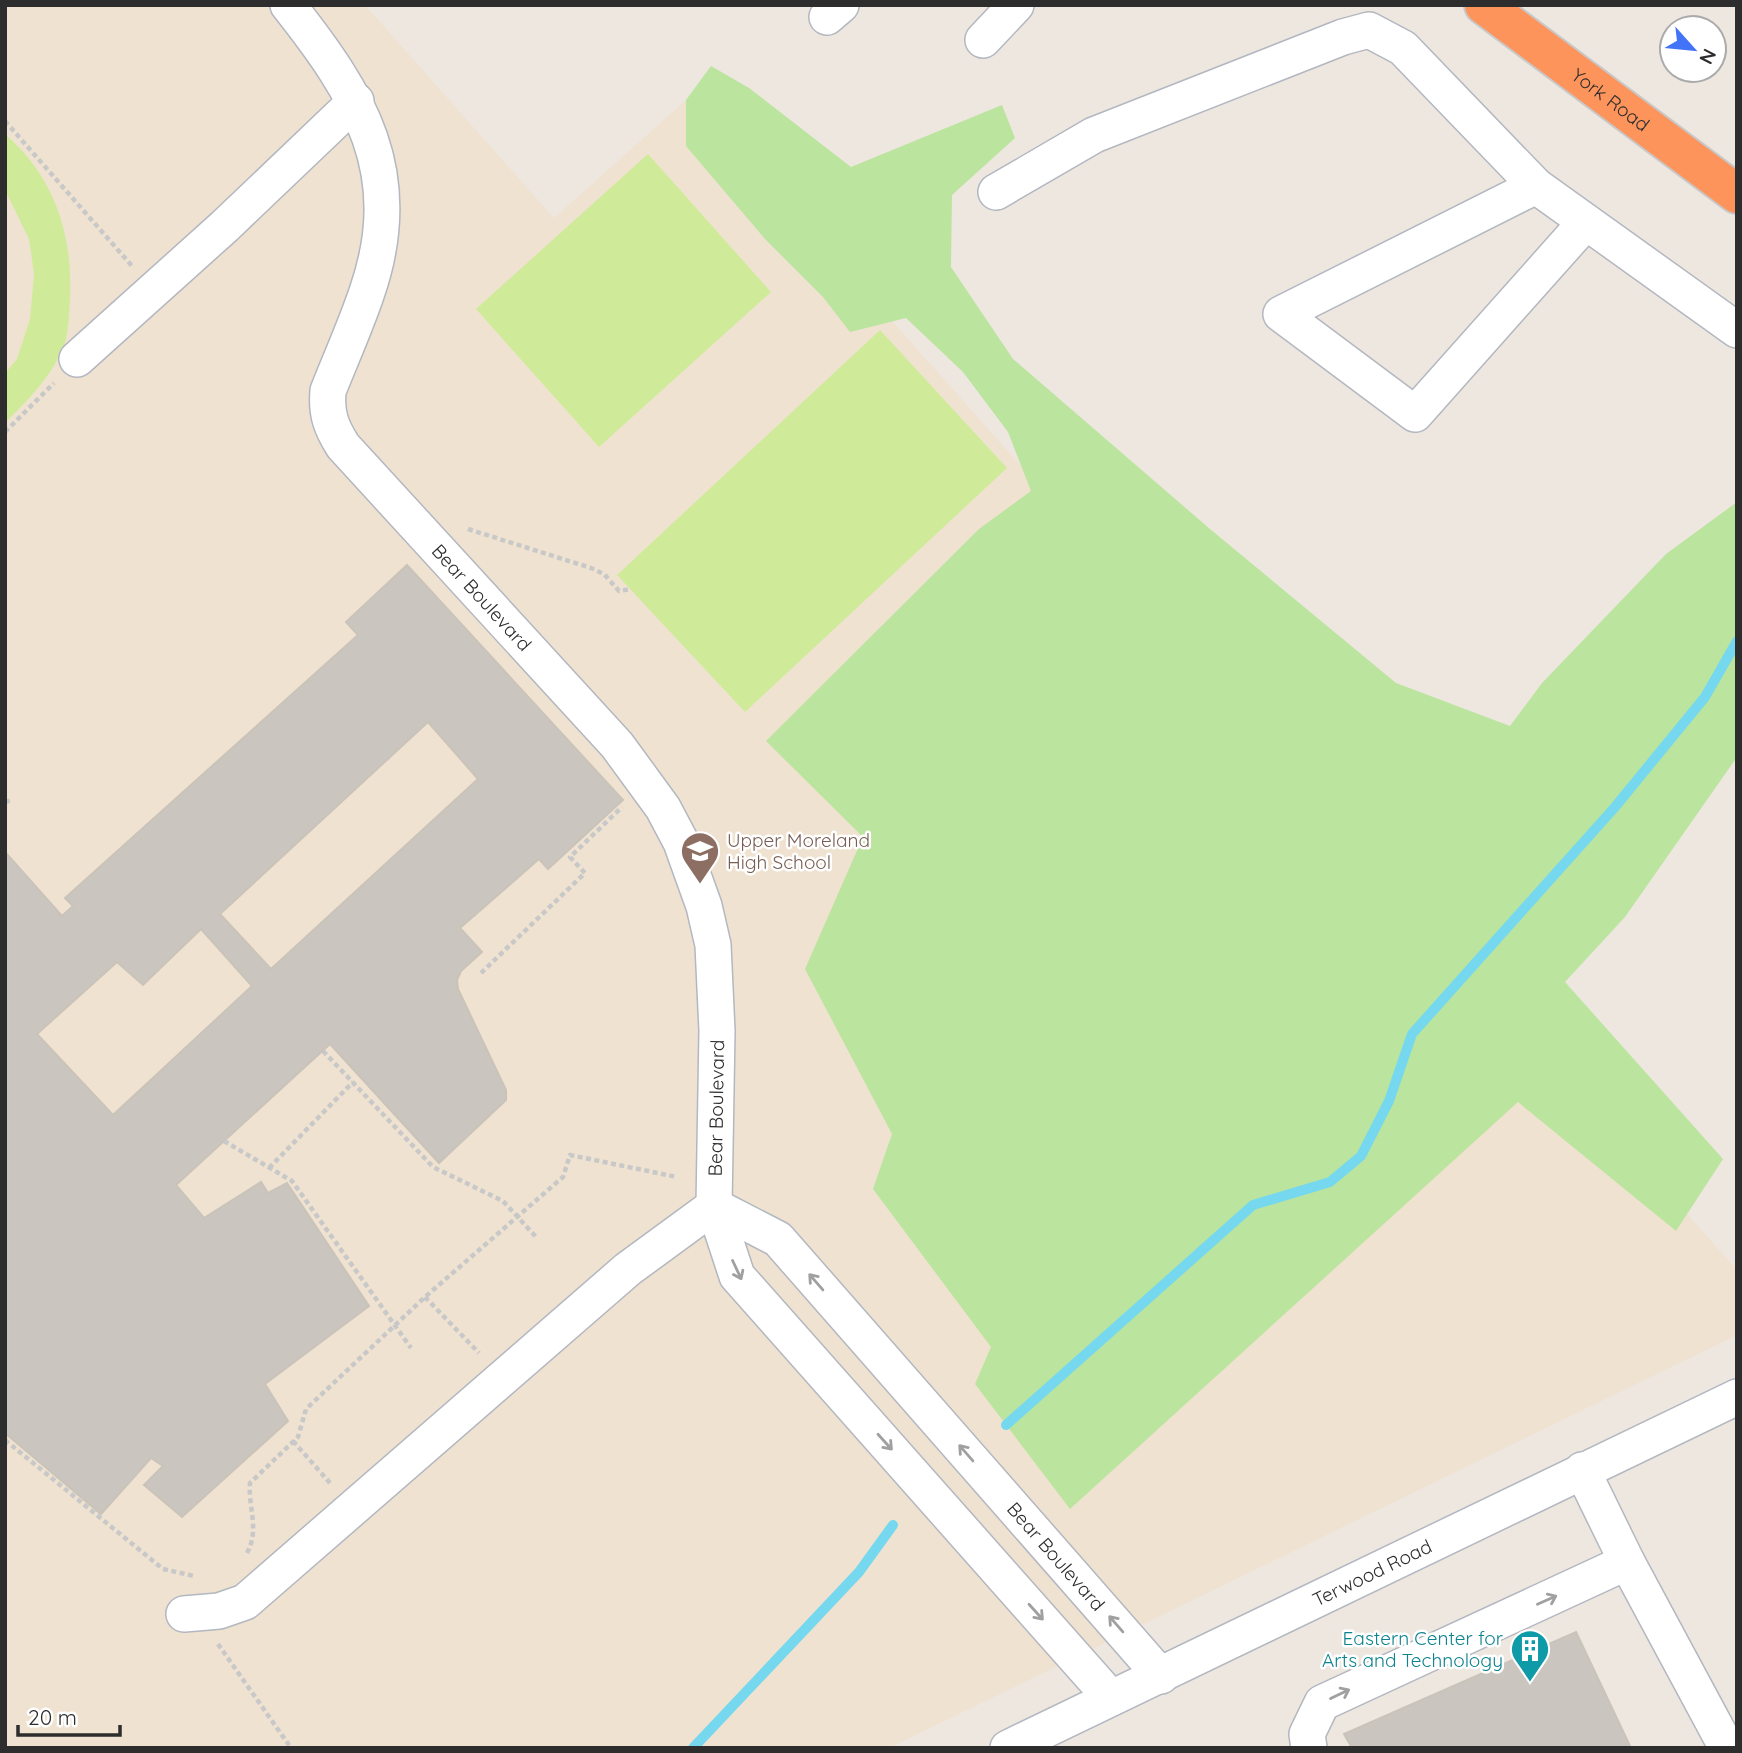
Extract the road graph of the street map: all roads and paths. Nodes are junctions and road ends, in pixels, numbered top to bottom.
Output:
1 (288, 5) edge
2 (1016, 5) edge
3 (1485, 5) edge
4 (983, 40) dead end
5 (356, 101) junction
6 (5, 121) edge
7 (1536, 186) junction
8 (996, 192) dead end
9 (1737, 194) edge
10 (1585, 223) junction
11 (153, 290) junction
12 (1737, 330) edge
13 (77, 359) joint
14 (5, 432) edge
15 (462, 527) dead end
16 (631, 589) dead end
17 (12, 800) dead end
18 (5, 802) edge
19 (628, 802) dead end
20 (481, 973) dead end
21 (323, 1051) dead end
22 (353, 1082) junction
23 (224, 1141) dead end
24 (269, 1168) junction
25 (677, 1177) dead end
26 (714, 1206) junction
27 (518, 1217) junction
28 (537, 1238) dead end
29 (425, 1297) junction
30 (396, 1328) junction
31 (411, 1348) dead end
32 (503, 1377) junction
33 (1737, 1397) edge
34 (5, 1440) edge
35 (1582, 1470) junction
36 (242, 1560) dead end
37 (1627, 1562) junction
38 (208, 1576) dead end
39 (192, 1613) joint
40 (1161, 1676) junction
41 (1111, 1698) junction
42 (291, 1748) edge
43 (1008, 1748) edge
44 (1309, 1748) edge
45 (1727, 1748) edge

1 - 5 street, Bear Boulevard
2 - 4 street
3 - 9 highway, York Road
5 - 11 street
5 - 26 street, Bear Boulevard
6 - 11 path
7 - 8 street
7 - 10 street
7 - 10 street
10 - 12 street
11 - 13 street
13 - 14 path
15 - 16 path
17 - 18 path
19 - 20 path
21 - 22 path
22 - 24 path
22 - 27 path
23 - 24 path
24 - 30 path
25 - 27 path
26 - 32 street
40 -> 26 street, Bear Boulevard
26 -> 41 street, Bear Boulevard
27 - 28 path
27 - 29 path
29 - 30 path
29 - 32 path
30 - 31 path
30 - 36 path
32 - 39 street
33 - 35 street, Terwood Road
34 - 38 path
35 - 37 street
35 - 40 street, Terwood Road
44 -> 37 street
37 - 45 street
39 - 42 path
40 - 41 street, Terwood Road
41 - 43 street, Terwood Road

